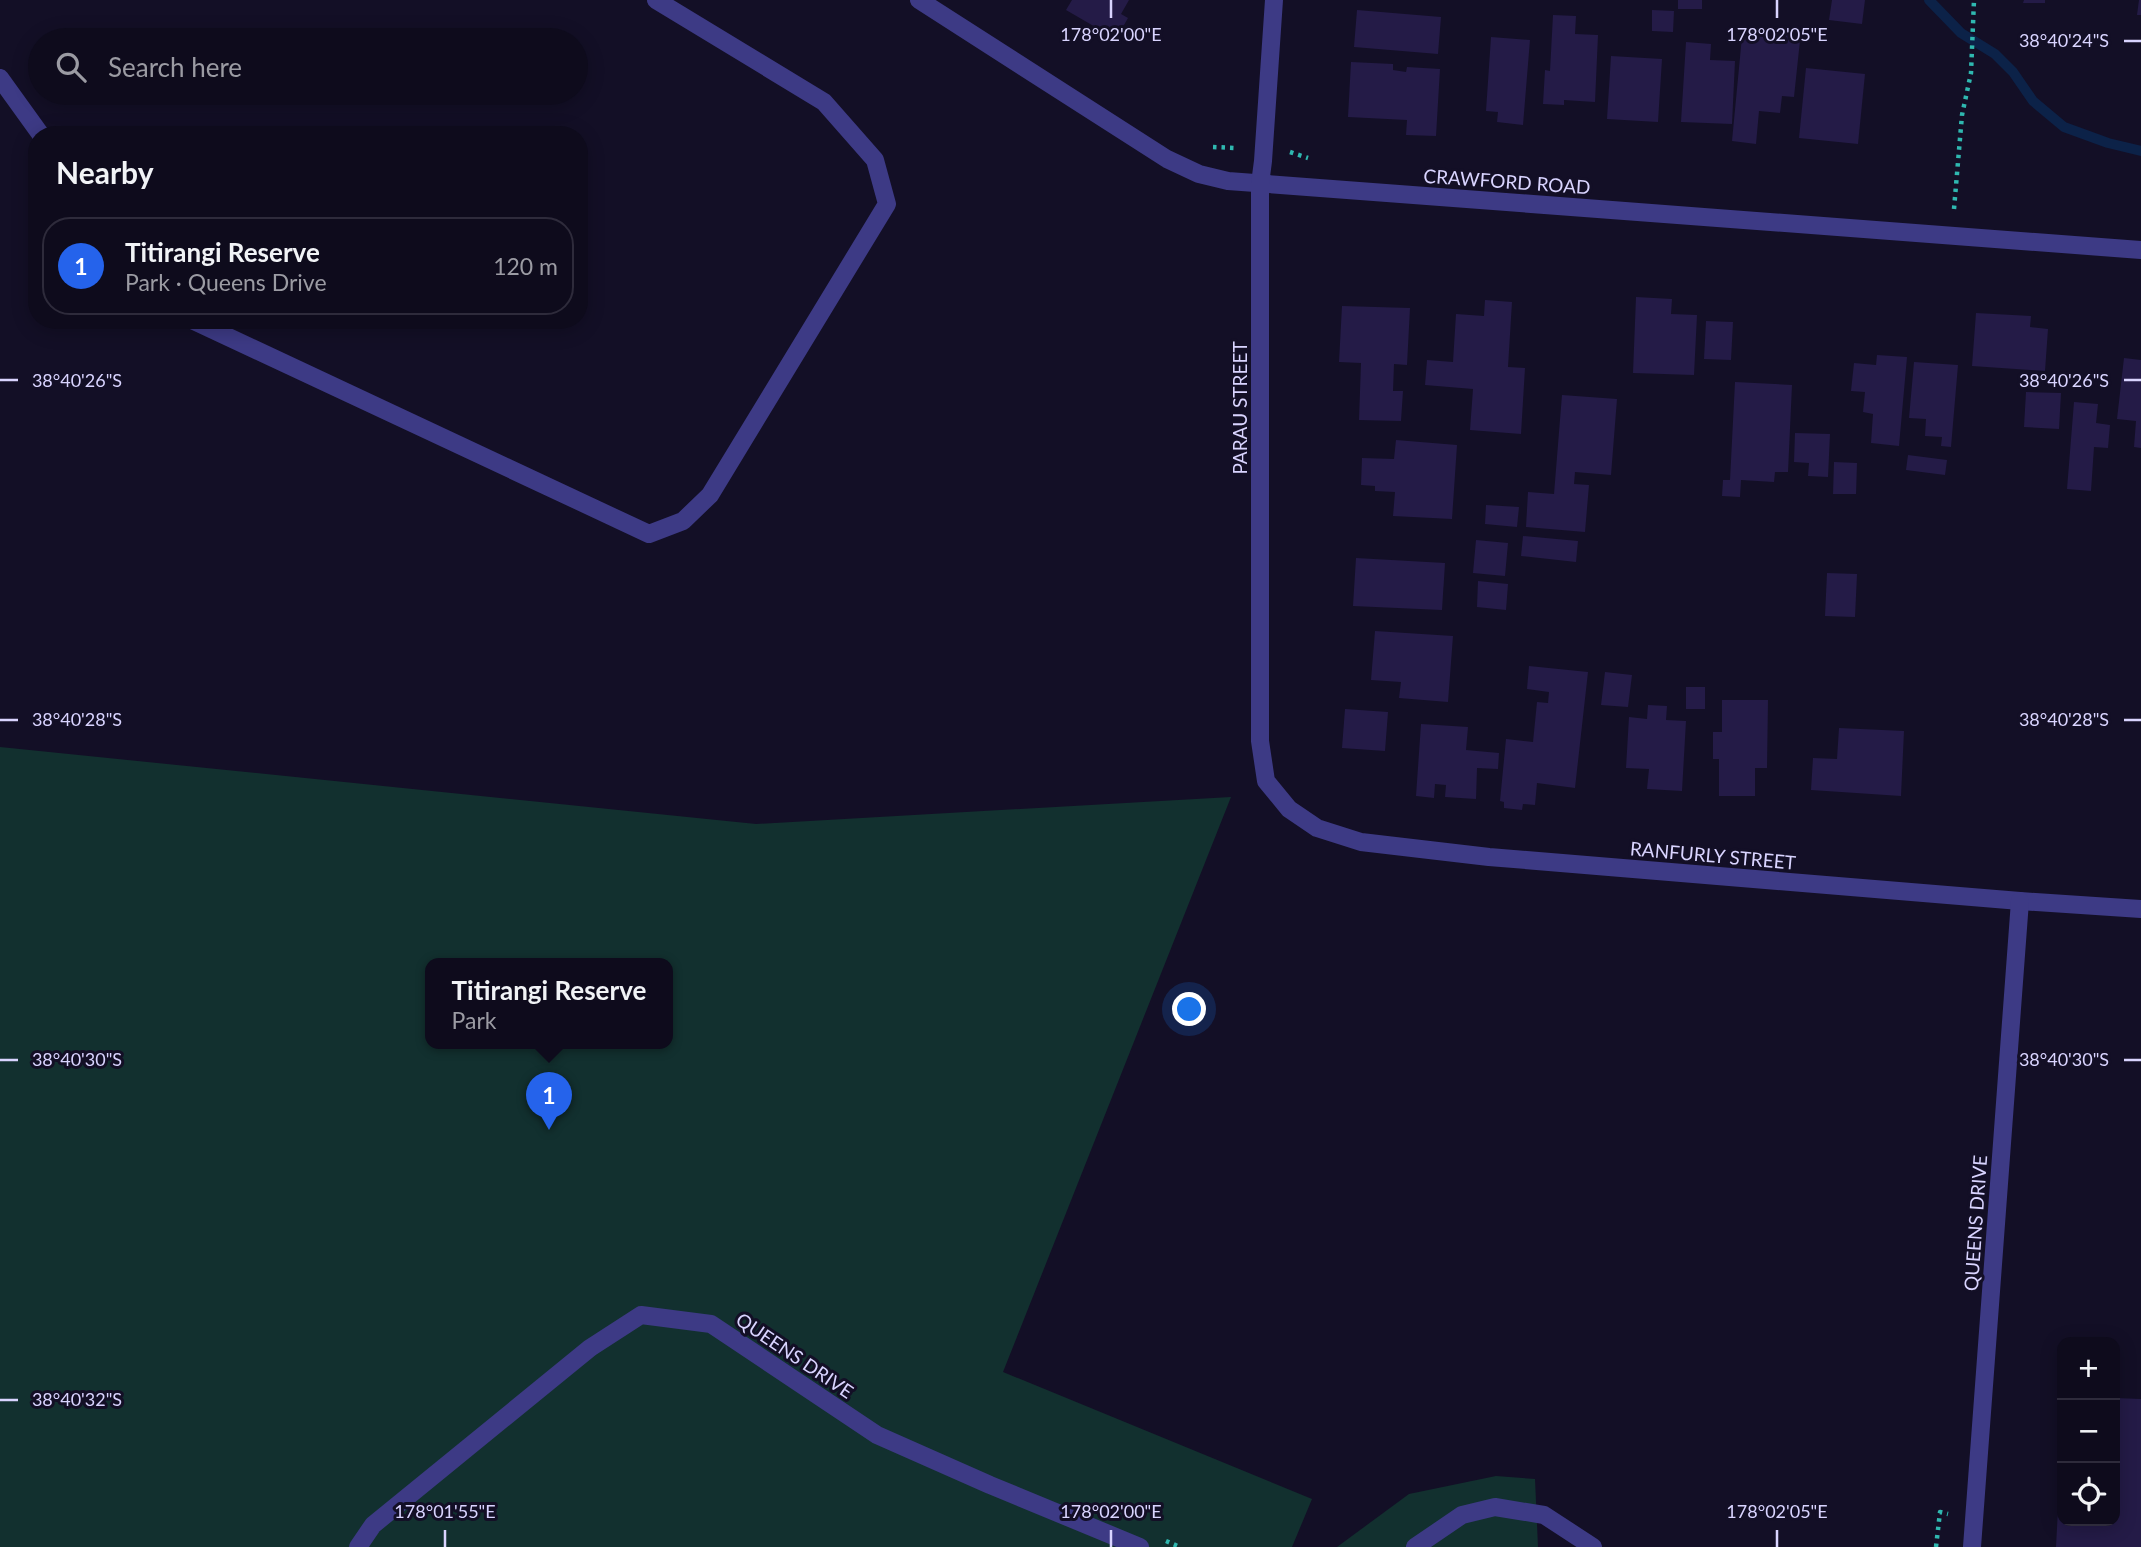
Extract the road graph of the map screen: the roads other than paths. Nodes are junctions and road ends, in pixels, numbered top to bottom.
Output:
1 (656, 0) edge
2 (919, 0) edge
3 (1274, 0) edge
4 (0, 78) edge
5 (35, 126) edge
6 (1260, 184) junction
7 (2141, 250) edge
8 (211, 329) edge
9 (1289, 809) joint
10 (2020, 901) junction
11 (2141, 909) edge
12 (1147, 1542) edge
13 (358, 1547) edge
14 (1415, 1547) edge
15 (1593, 1547) edge
16 (1972, 1547) edge

1 - 8 street
2 - 6 street, CRAWFORD ROAD
3 - 6 street, PARAU STREET
4 - 5 street
6 - 7 street, CRAWFORD ROAD
6 - 9 street, PARAU STREET
9 - 10 street, RANFURLY STREET
10 - 11 street, RANFURLY STREET
10 - 16 street, QUEENS DRIVE
12 - 13 street, QUEENS DRIVE
14 - 15 street

